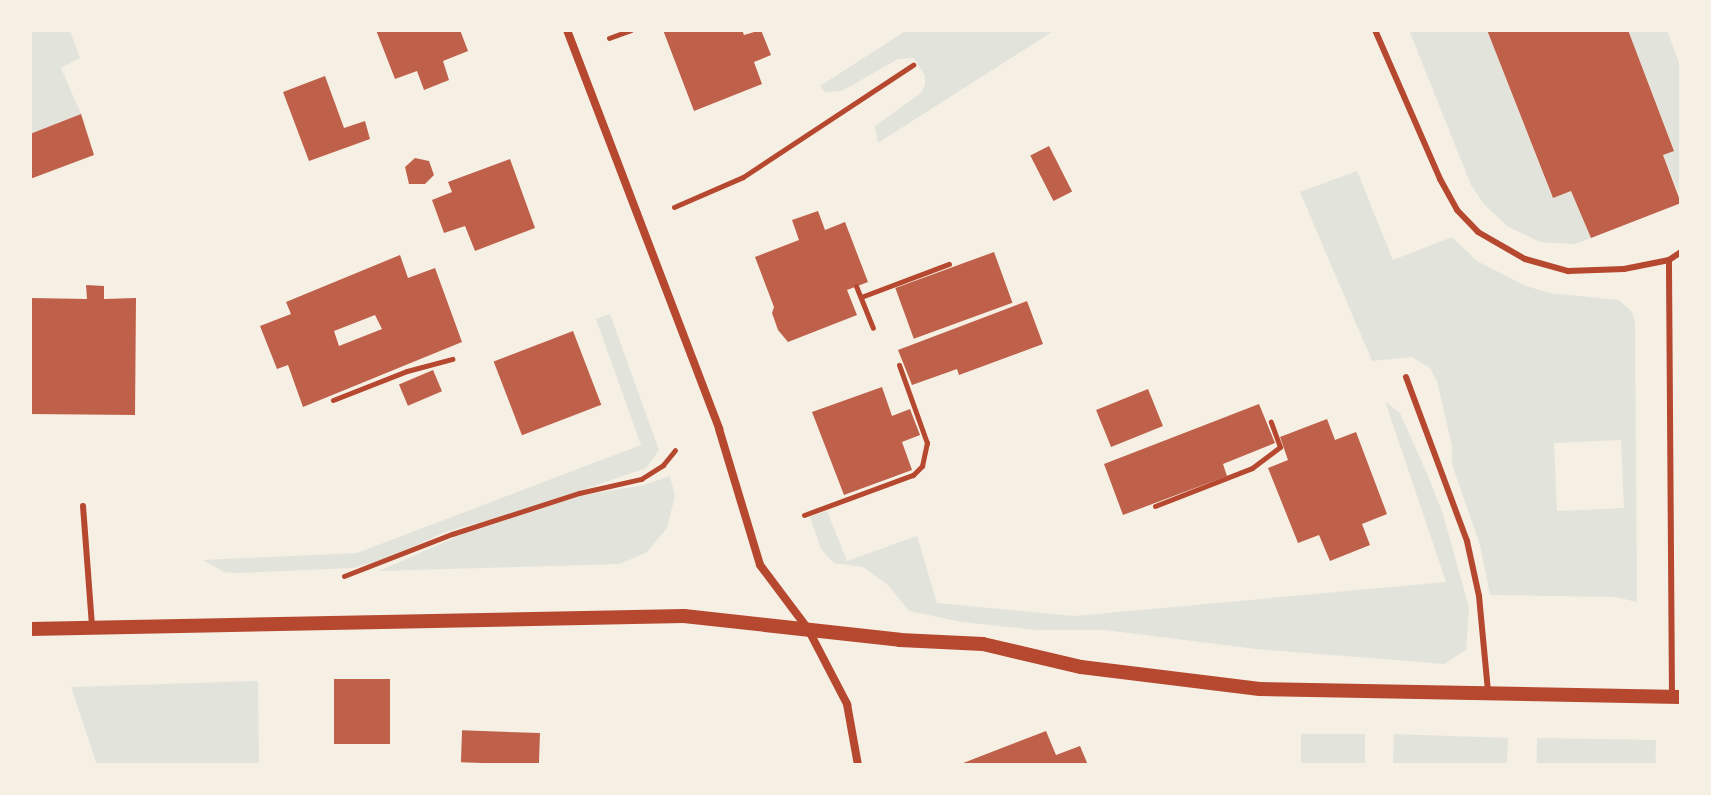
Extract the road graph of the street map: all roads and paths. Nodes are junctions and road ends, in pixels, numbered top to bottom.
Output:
1 (567, 30) edge
2 (1375, 30) edge
3 (913, 65) dead end
4 (640, 221) junction
5 (1681, 252) edge
6 (1669, 260) junction
7 (949, 264) dead end
8 (856, 286) dead end
9 (861, 297) junction
10 (873, 328) dead end
11 (452, 359) dead end
12 (899, 365) dead end
13 (1406, 377) dead end
14 (333, 400) dead end
15 (1271, 422) dead end
16 (675, 450) dead end
17 (83, 506) dead end
18 (1155, 506) dead end
19 (804, 515) dead end
20 (344, 576) dead end
21 (30, 629) edge
22 (93, 629) junction
23 (808, 629) junction
24 (1488, 693) junction
25 (1676, 697) edge
26 (858, 765) edge

1 - 4 street
2 - 6 lane
3 - 4 path
4 - 23 street
5 - 6 lane
6 - 25 lane
7 - 9 path
8 - 9 path
9 - 10 path
11 - 14 path
12 - 19 path
13 - 24 lane
15 - 18 path
16 - 20 path
17 - 22 lane
21 - 22 street
22 - 23 street
23 - 24 street
23 - 26 street
24 - 25 street

